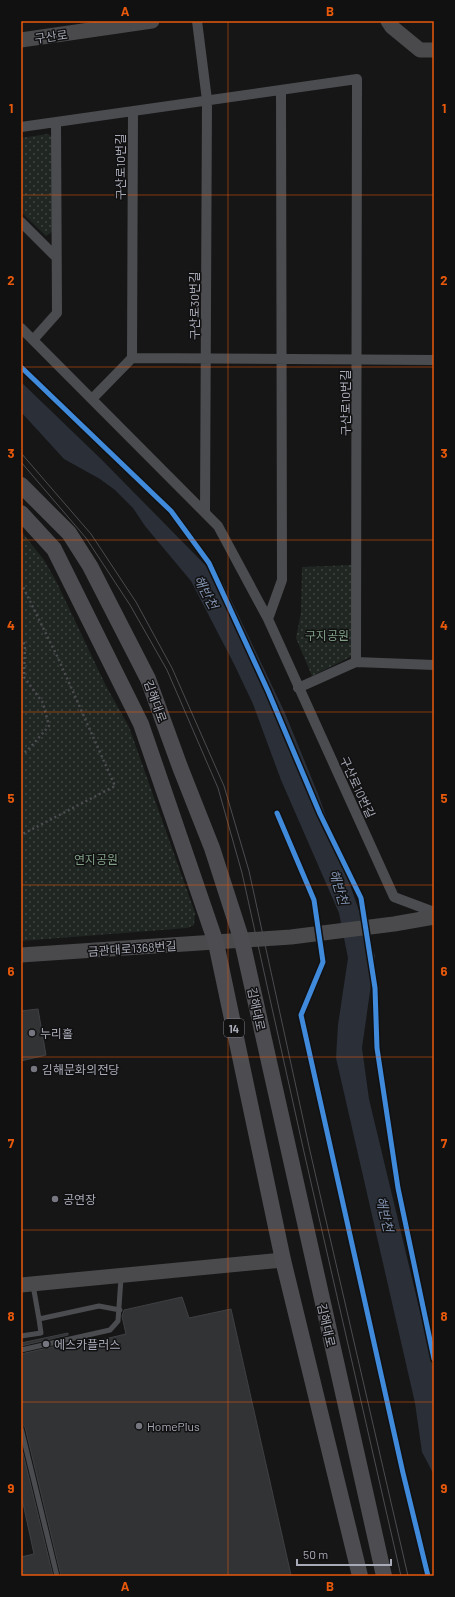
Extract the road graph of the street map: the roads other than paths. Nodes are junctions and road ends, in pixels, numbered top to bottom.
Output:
1 (152, 21) edge
2 (196, 21) edge
3 (388, 21) edge
4 (21, 40) edge
5 (434, 50) edge
6 (281, 90) junction
7 (207, 100) junction
8 (133, 111) junction
9 (56, 122) junction
10 (21, 127) edge
11 (21, 222) edge
12 (56, 257) junction
13 (21, 328) edge
14 (33, 340) junction
15 (132, 358) junction
16 (206, 358) junction
17 (282, 358) junction
18 (358, 359) junction
19 (434, 360) edge
20 (92, 399) junction
21 (21, 485) edge
22 (21, 512) edge
23 (205, 512) junction
24 (268, 619) junction
25 (356, 662) junction
26 (434, 665) edge
27 (298, 688) junction
28 (434, 912) edge
29 (434, 917) edge
30 (242, 941) junction
31 (216, 943) junction
32 (21, 955) edge
33 (283, 1260) junction
34 (121, 1277) junction
35 (27, 1285) edge
36 (120, 1310) junction
37 (39, 1319) junction
38 (21, 1336) edge
39 (21, 1350) edge
40 (21, 1428) edge
41 (57, 1576) edge
42 (360, 1576) edge
43 (384, 1576) edge

1 - 4 main road, 구산로
2 - 7 street, 구산로30번길
3 - 5 main road
6 - 7 street
6 - 17 street
6 - 18 street, 구산로10번길
7 - 8 street
7 - 16 street, 구산로30번길
8 - 9 street
8 - 15 street, 구산로10번길
9 - 10 street
9 - 12 street
11 - 12 street
12 - 14 street
13 - 14 street, 구산로10번길
14 - 20 street, 구산로10번길
15 - 16 street
15 - 20 street
16 - 17 street
16 - 23 street, 구산로30번길
17 - 18 street
17 - 24 street
18 - 19 street
18 - 25 street, 구산로10번길
20 - 23 street, 구산로10번길
21 - 30 main road, 김해대로
22 - 31 main road, 김해대로 / 14
23 - 24 street, 구산로10번길
24 - 27 street, 구산로10번길
25 - 26 street
25 - 27 street
27 - 28 street, 구산로10번길
29 - 30 main road, 금관대로1368번길
30 - 31 main road, 금관대로1368번길
30 - 43 main road, 김해대로
31 - 32 main road, 금관대로1368번길
31 - 33 main road, 김해대로 / 14
33 - 34 main road
33 - 42 main road, 김해대로 / 14
34 - 35 main road
34 - 36 lane
35 - 37 lane
36 - 37 lane
36 - 39 lane
37 - 38 lane
40 - 41 lane

